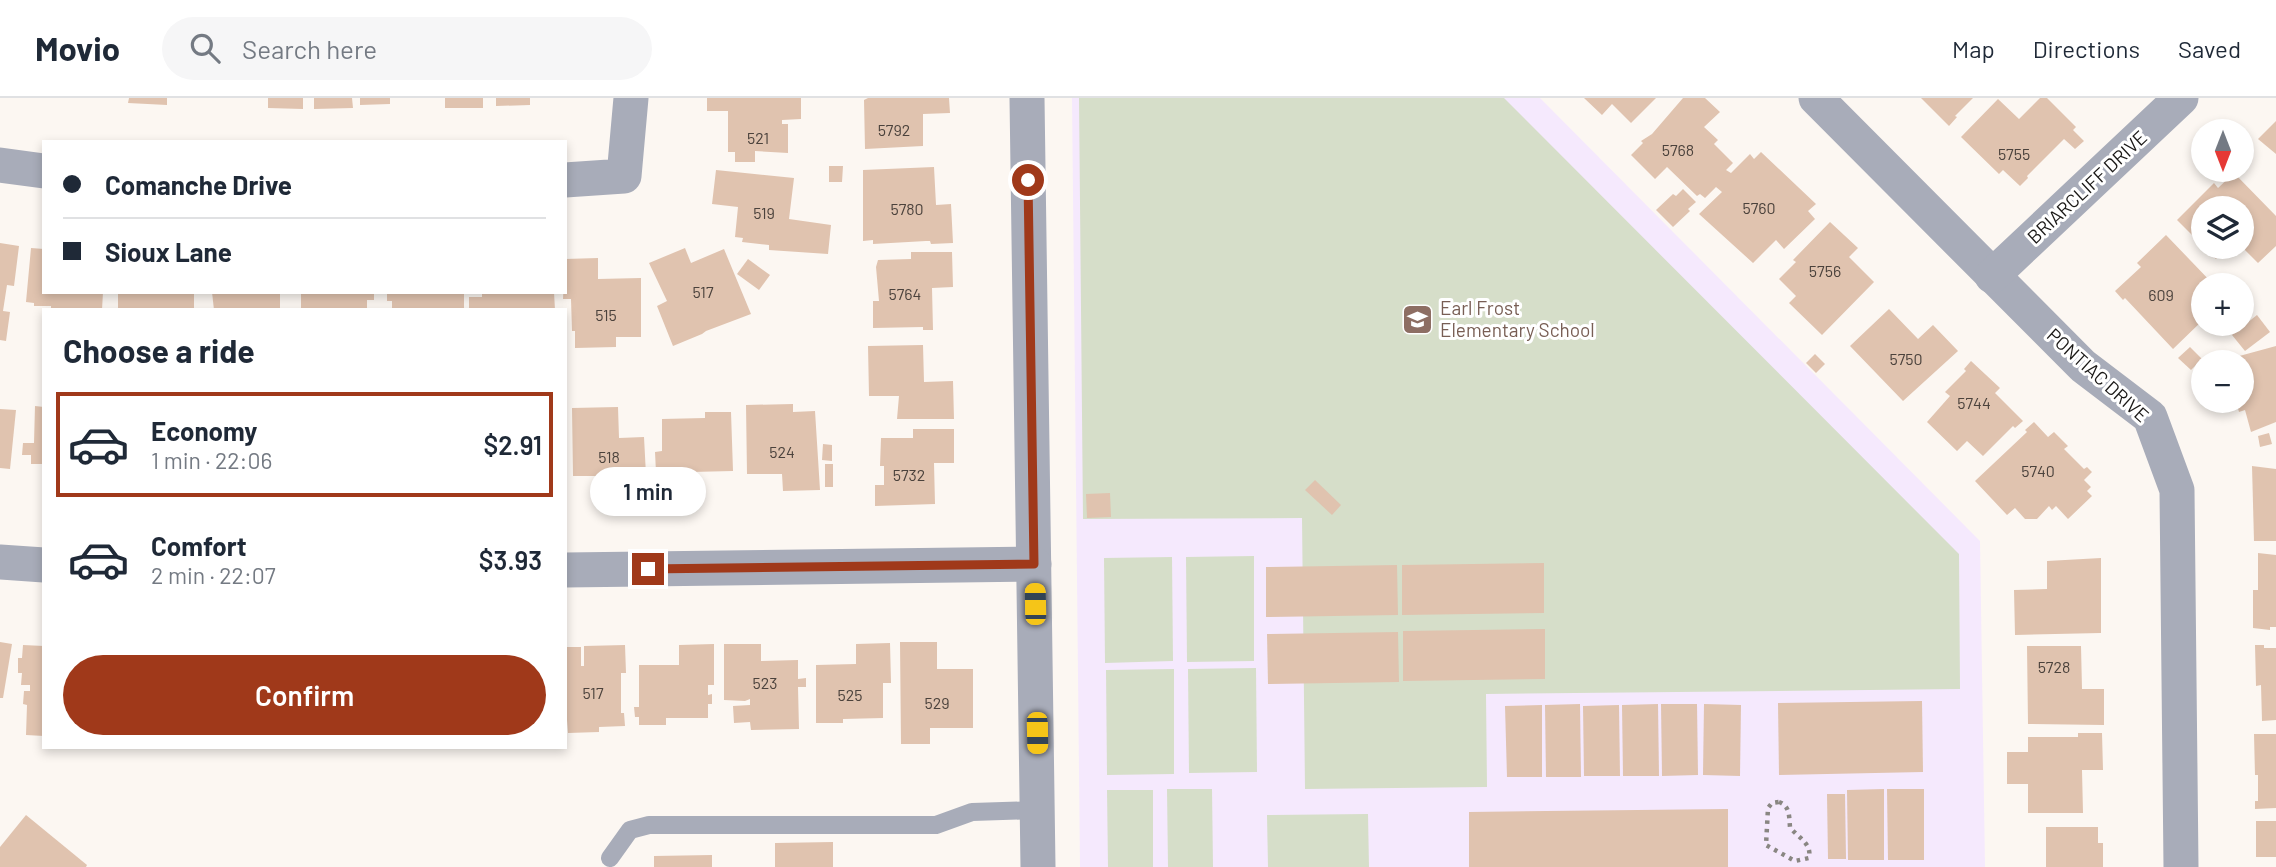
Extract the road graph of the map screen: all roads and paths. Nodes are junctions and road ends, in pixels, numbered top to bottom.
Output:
1 (631, 98) edge
2 (1027, 98) edge
3 (1816, 98) edge
4 (2181, 98) edge
5 (0, 164) edge
6 (42, 171) edge
7 (567, 180) edge
8 (1992, 276) junction
9 (0, 562) edge
10 (1034, 564) junction
11 (42, 565) edge
12 (567, 570) edge
13 (1038, 810) junction
14 (1808, 844) joint
15 (610, 858) dead end
16 (1038, 867) edge
17 (2181, 867) edge

1 - 7 street
2 - 10 street
3 - 8 street, PONTIAC DRIVE
4 - 8 street, BRIARCLIFF DRIVE
5 - 6 street
8 - 17 street, PONTIAC DRIVE
9 - 11 street
10 - 12 street
10 - 13 street
13 - 15 lane
13 - 16 street
14 - 14 path

